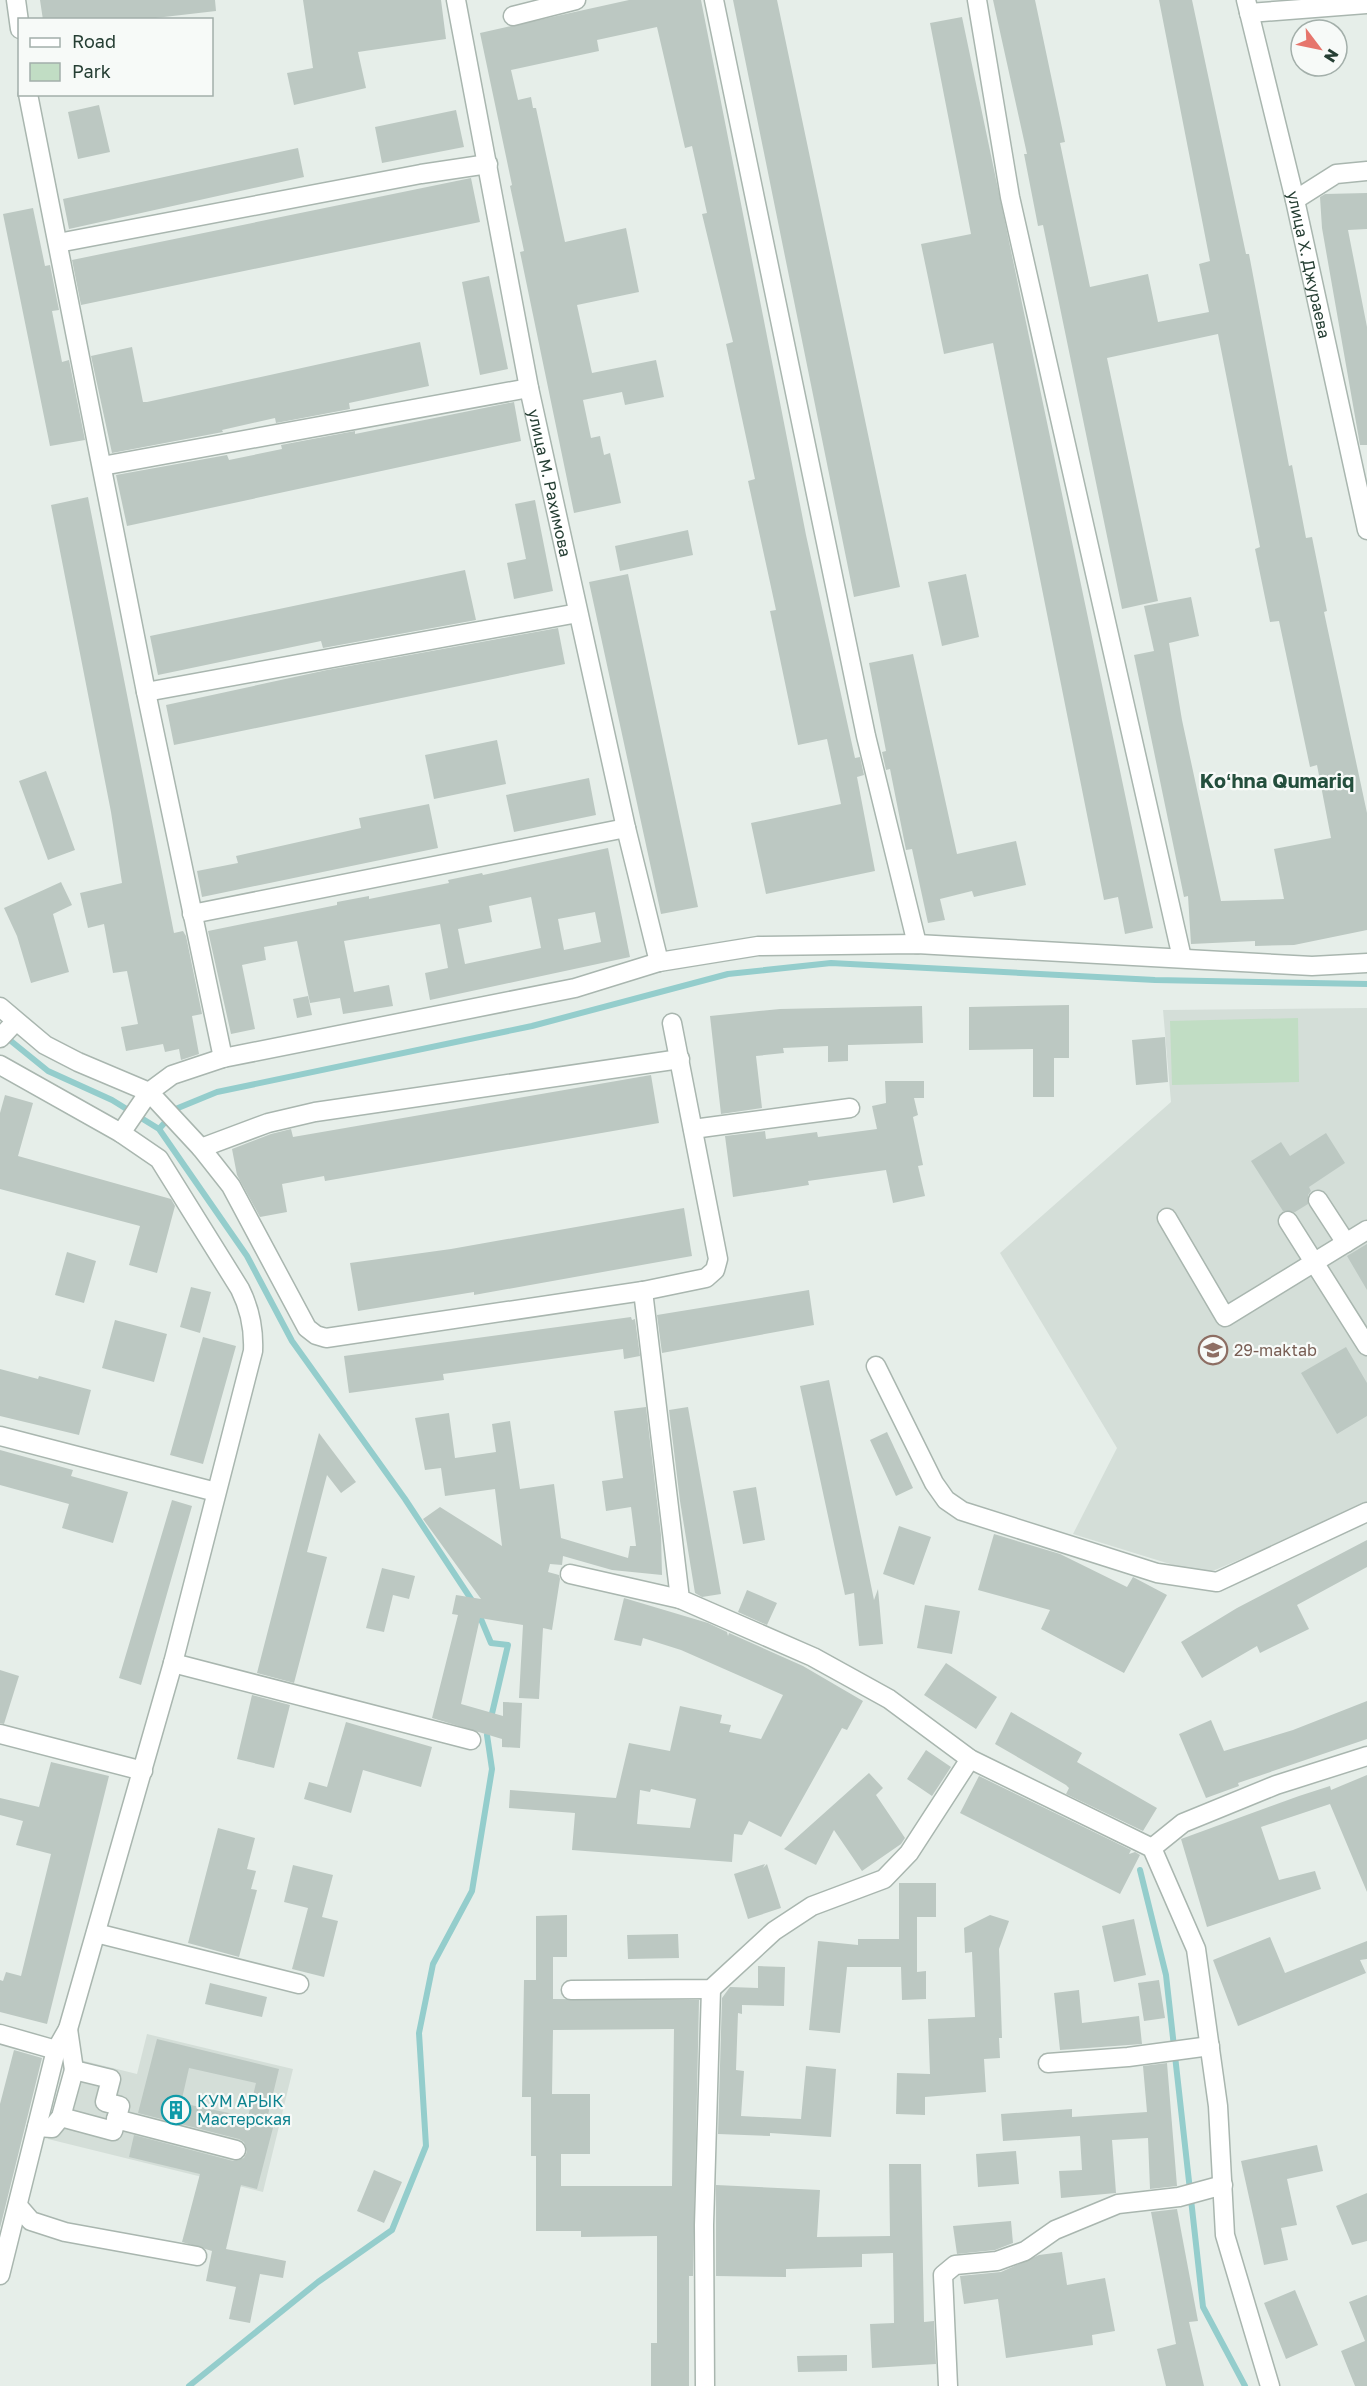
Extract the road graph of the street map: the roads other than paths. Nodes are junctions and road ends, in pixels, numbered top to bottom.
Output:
1 (16, 0) edge
2 (456, 0) edge
3 (576, 0) edge
4 (714, 0) edge
5 (977, 0) edge
6 (1367, 4) edge
7 (1248, 7) edge
8 (513, 16) dead end
9 (18, 18) edge
10 (28, 96) edge
11 (488, 164) junction
12 (1367, 171) edge
13 (1295, 200) junction
14 (58, 243) junction
15 (529, 388) junction
16 (102, 466) junction
17 (1367, 530) edge
18 (578, 613) junction
19 (146, 692) junction
20 (626, 828) junction
21 (192, 914) junction
22 (917, 944) junction
23 (1182, 958) junction
24 (660, 962) junction
25 (1367, 963) edge
26 (0, 1007) edge
27 (15, 1022) junction
28 (672, 1023) dead end
29 (0, 1038) edge
30 (223, 1058) junction
31 (680, 1059) junction
32 (0, 1065) edge
33 (145, 1099) junction
34 (849, 1108) dead end
35 (693, 1129) junction
36 (121, 1133) junction
37 (201, 1148) junction
38 (1318, 1200) dead end
39 (1167, 1218) dead end
40 (1288, 1221) dead end
41 (1367, 1230) edge
42 (1346, 1243) junction
43 (1316, 1263) junction
44 (643, 1291) junction
45 (1367, 1346) edge
46 (876, 1365) dead end
47 (0, 1436) edge
48 (216, 1492) junction
49 (1367, 1512) edge
50 (570, 1574) dead end
51 (680, 1599) junction
52 (173, 1662) junction
53 (0, 1734) edge
54 (471, 1740) dead end
55 (1367, 1756) edge
56 (970, 1759) junction
57 (143, 1771) junction
58 (1152, 1848) junction
59 (96, 1933) junction
60 (299, 1984) dead end
61 (711, 1989) junction
62 (571, 1990) dead end
63 (68, 2029) junction
64 (0, 2034) edge
65 (1210, 2046) junction
66 (56, 2050) junction
67 (1048, 2063) dead end
68 (74, 2070) junction
69 (61, 2117) junction
70 (116, 2119) junction
71 (37, 2127) junction
72 (236, 2150) dead end
73 (1222, 2185) junction
74 (18, 2206) junction
75 (197, 2256) dead end
76 (0, 2275) edge
77 (705, 2386) edge
78 (948, 2386) edge
79 (1270, 2386) edge

1 - 9 street
2 - 11 street, улица М. Рахимова
3 - 8 street
4 - 22 street
5 - 23 street
6 - 7 street
7 - 13 street, улица Х. Джураева
10 - 14 street
11 - 14 street
11 - 15 street, улица М. Рахимова
12 - 13 street
13 - 17 street, улица Х. Джураева
14 - 16 street
15 - 16 street
15 - 18 street, улица М. Рахимова
16 - 19 street
18 - 19 street
18 - 20 street, улица М. Рахимова
19 - 21 street
20 - 21 street
20 - 24 street, улица М. Рахимова
21 - 30 street
22 - 23 street
22 - 24 street
23 - 25 street
24 - 30 street
26 - 27 street
27 - 29 street
27 - 33 street
28 - 31 street
30 - 33 street
31 - 35 street
31 - 37 street
32 - 36 street
33 - 36 street
33 - 37 street
34 - 35 street
35 - 44 street
36 - 48 street
37 - 44 street
38 - 42 street
39 - 43 street
40 - 43 street
41 - 42 street
42 - 43 street
43 - 45 street
44 - 51 street
46 - 49 street
47 - 48 street
48 - 52 street
50 - 51 street
51 - 56 street
52 - 54 street
52 - 57 street
53 - 57 street
55 - 58 street
56 - 58 street
56 - 61 street
57 - 59 street
58 - 65 street
59 - 60 street
59 - 63 street
61 - 62 street
61 - 77 street
63 - 66 street
63 - 68 street
64 - 66 street
65 - 67 street
65 - 73 street
66 - 71 street
68 - 69 street
68 - 70 street
69 - 70 street
69 - 71 street
70 - 72 street
71 - 74 street
73 - 78 street
73 - 79 street
74 - 75 street
74 - 76 street

